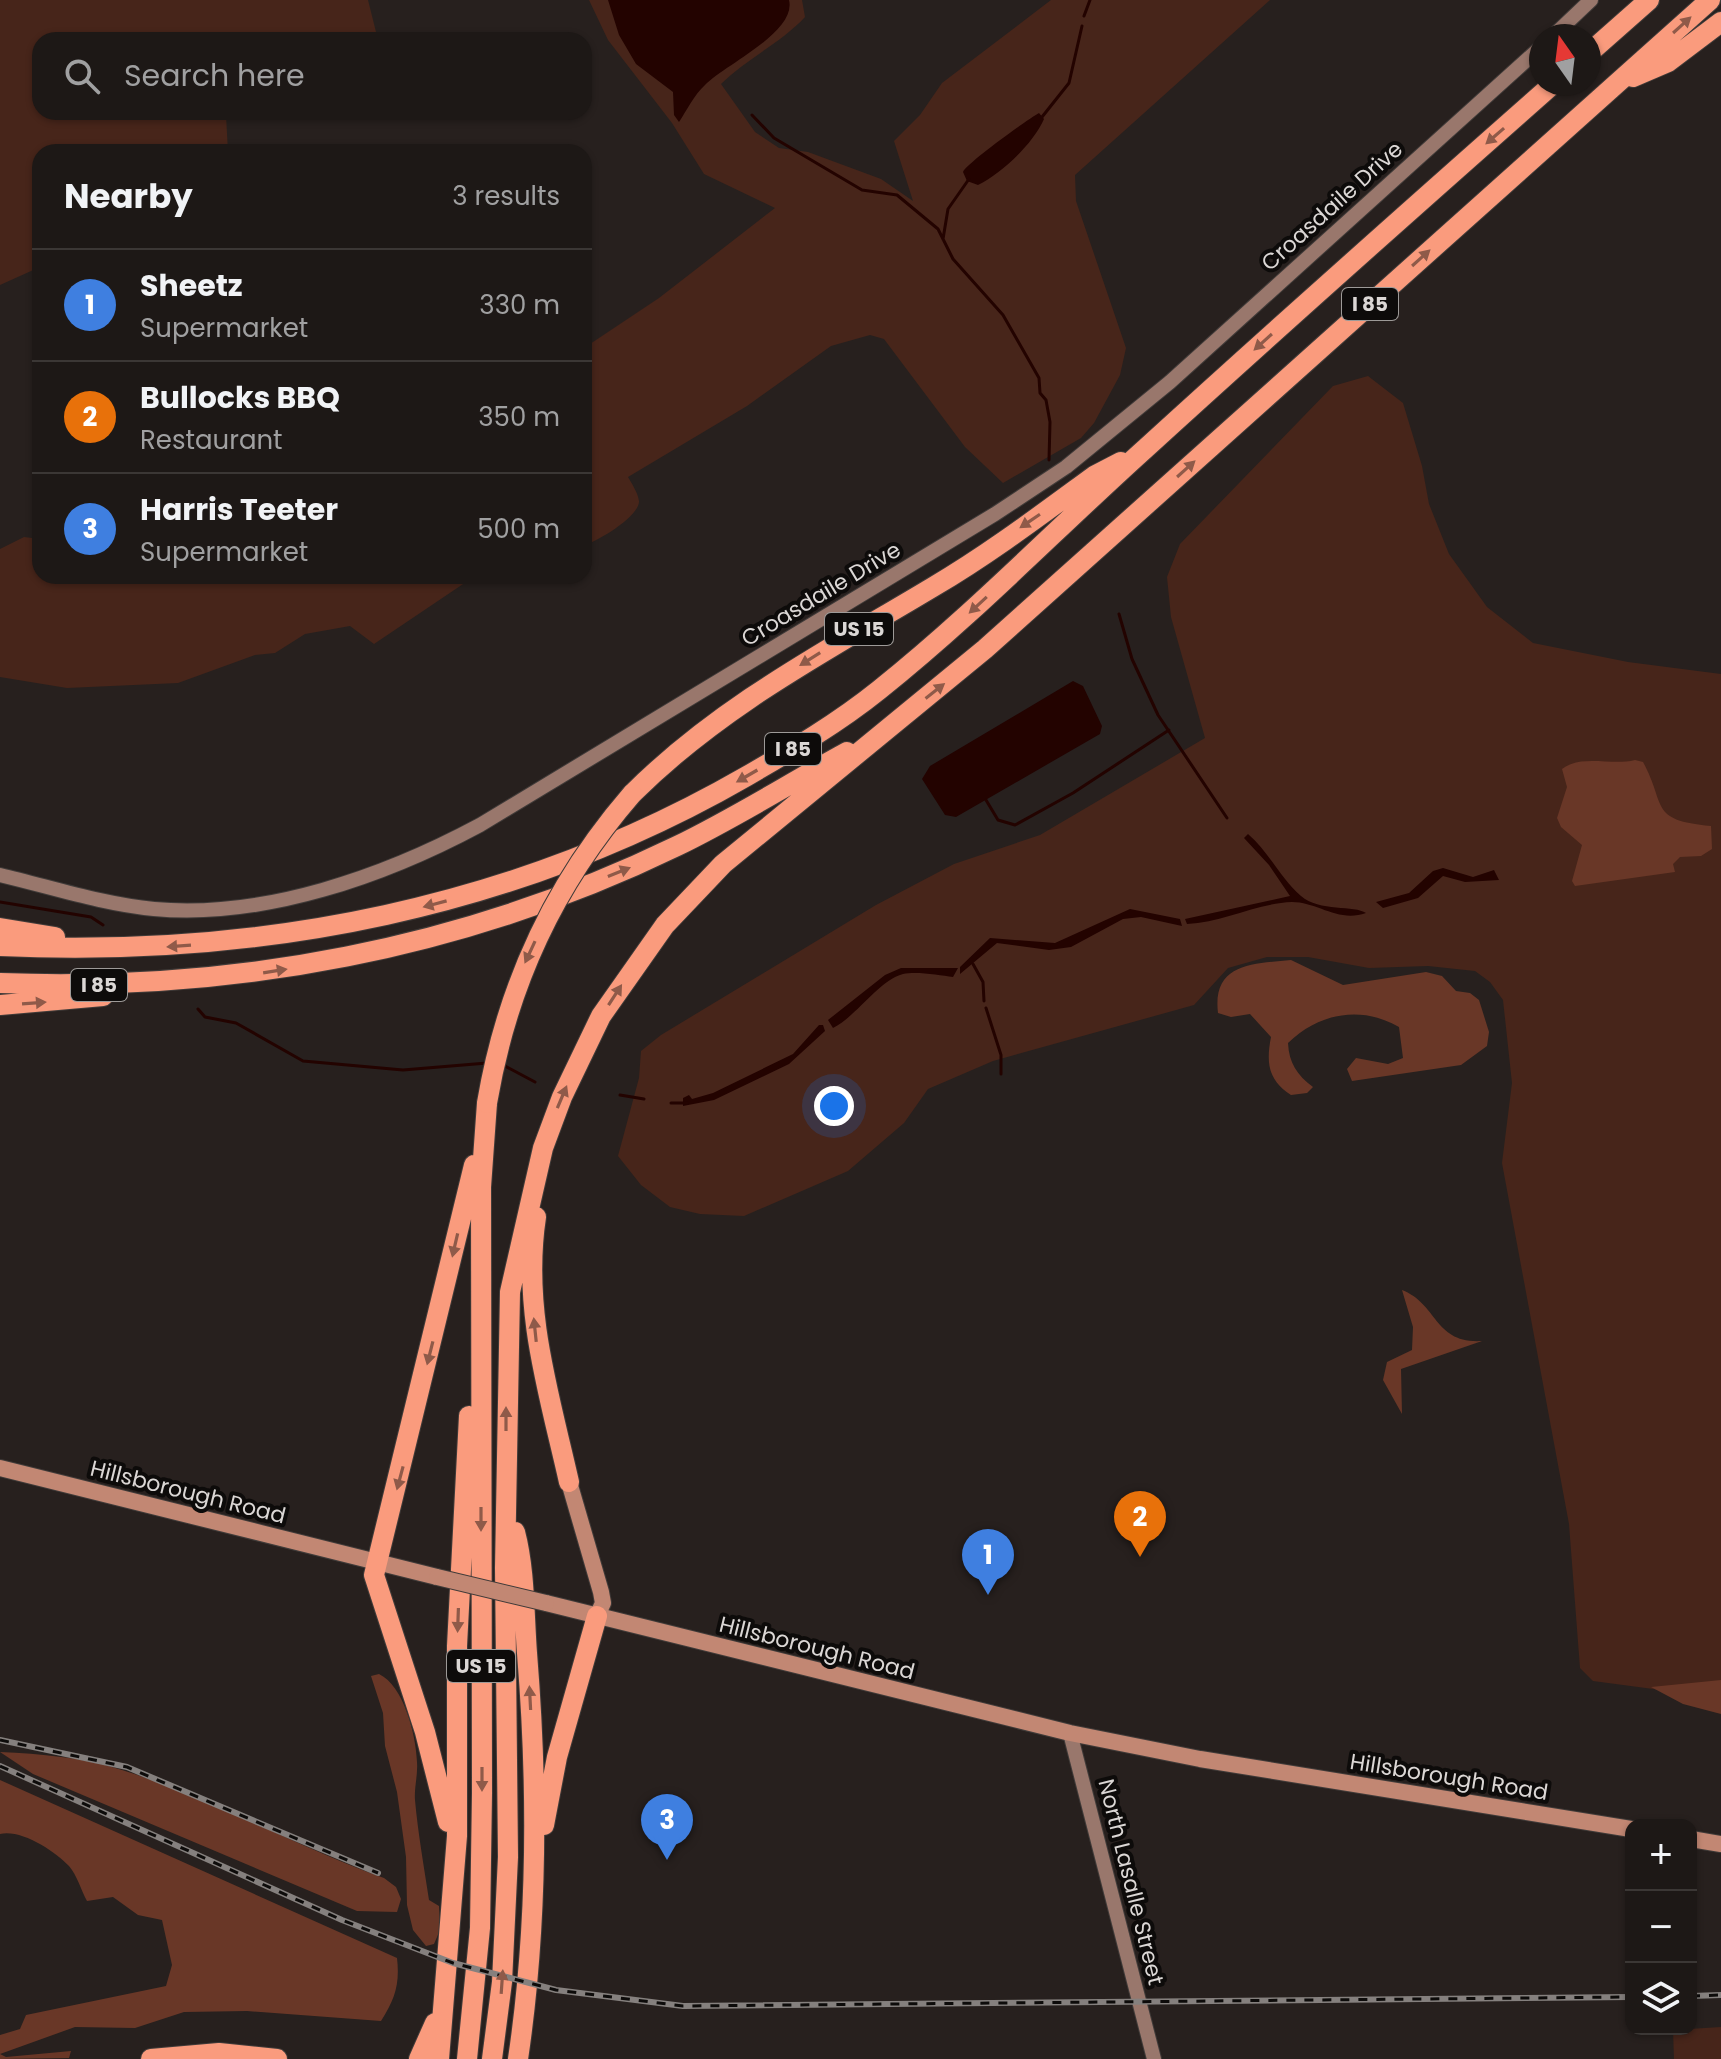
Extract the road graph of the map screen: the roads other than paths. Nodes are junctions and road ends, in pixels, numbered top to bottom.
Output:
1 (1591, 0) edge
2 (1631, 0) edge
3 (1649, 0) edge
4 (1710, 0) edge
5 (1721, 22) edge
6 (1566, 24) edge
7 (1616, 29) junction
8 (1601, 42) edge
9 (1529, 58) edge
10 (1612, 88) junction
11 (1540, 96) edge
12 (1142, 451) junction
13 (873, 738) junction
14 (0, 875) edge
15 (0, 928) edge
16 (0, 946) edge
17 (105, 949) junction
18 (198, 980) junction
19 (0, 983) edge
20 (0, 1005) edge
21 (483, 1132) junction
22 (537, 1169) junction
23 (481, 1273) junction
24 (0, 1468) edge
25 (569, 1482) joint
26 (506, 1497) junction
27 (377, 1562) junction
28 (597, 1616) junction
29 (1070, 1733) junction
30 (1625, 1828) edge
31 (1697, 1840) edge
32 (1721, 1844) edge
33 (537, 1867) junction
34 (454, 1874) junction
35 (447, 1975) junction
36 (526, 2018) junction
37 (151, 2059) edge
38 (277, 2059) edge
39 (419, 2059) edge
40 (439, 2059) edge
41 (467, 2059) edge
42 (492, 2059) edge
43 (518, 2059) edge
44 (531, 2059) edge
45 (1154, 2059) edge

1 - 6 street
2 - 7 highway
3 - 7 highway
10 -> 4 highway, I 85
5 - 10 highway
7 - 8 highway
9 - 14 street, Croasdaile Drive
13 -> 10 highway, I 85
11 -> 12 highway, I 85
12 -> 17 highway, I 85
12 -> 21 highway, US 15, bridge
18 -> 13 highway, I 85
22 -> 13 highway, US 15
15 - 17 highway
16 - 17 highway, I 85
18 - 19 highway, I 85
20 -> 18 highway
21 - 23 highway, US 15
21 -> 27 highway
25 -> 22 highway
26 -> 22 highway, US 15
23 -> 34 highway
23 -> 41 highway, US 15
24 - 27 main road, Hillsborough Road
25 - 28 main road
33 -> 26 highway
42 -> 26 highway, US 15
27 - 28 main road, Hillsborough Road, bridge
27 - 34 highway
28 - 29 main road, Hillsborough Road
28 - 33 highway
29 - 30 main road, Hillsborough Road
29 - 45 street, North Lasalle Street
31 - 32 main road
33 - 36 highway
34 - 35 highway
35 - 39 highway
35 - 40 highway
36 - 43 highway
36 - 44 highway
37 - 38 highway

